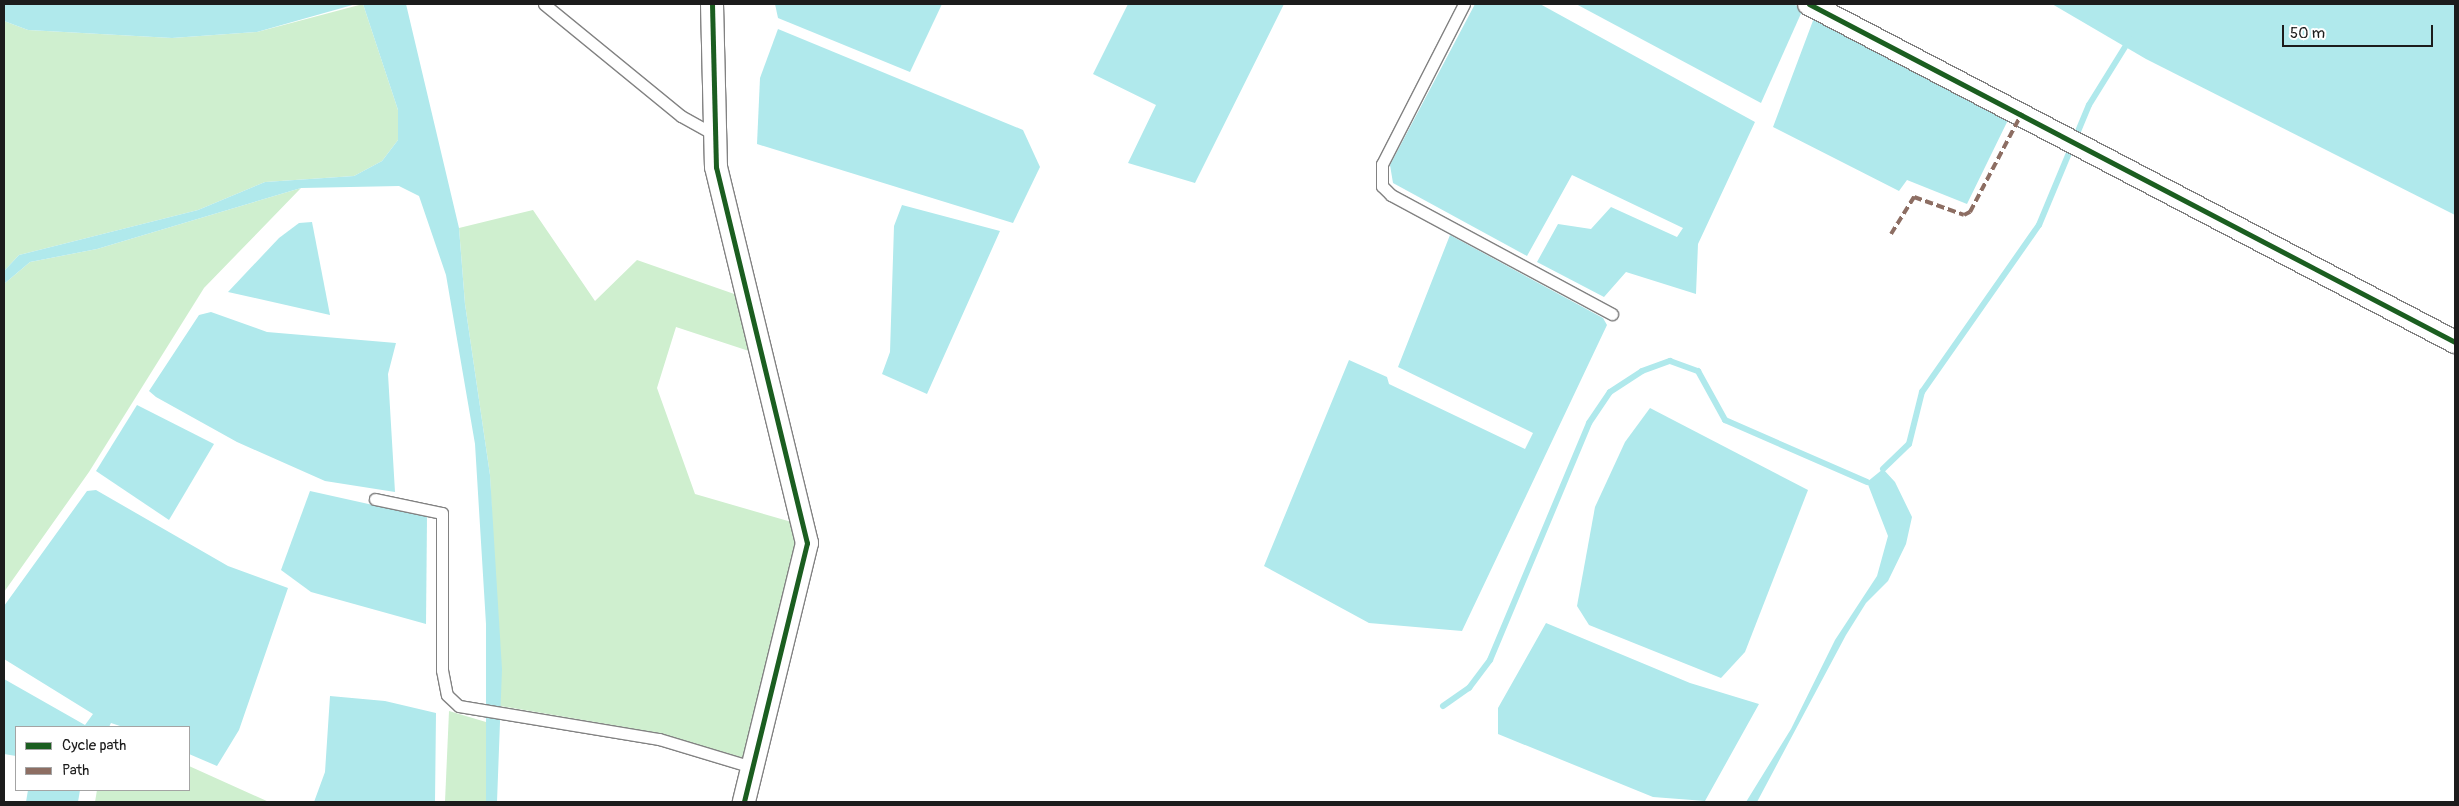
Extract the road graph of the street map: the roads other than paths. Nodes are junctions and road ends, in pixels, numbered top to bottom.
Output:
1 (544, 4) edge
2 (712, 4) edge
3 (1464, 4) edge
4 (1809, 4) edge
5 (713, 134) junction
6 (1612, 314) dead end
7 (2455, 342) edge
8 (375, 500) dead end
9 (752, 767) junction
10 (744, 802) edge

1 - 5 lane
2 - 5 street
3 - 6 lane
4 - 7 street
5 - 9 street
8 - 9 lane
9 - 10 street

